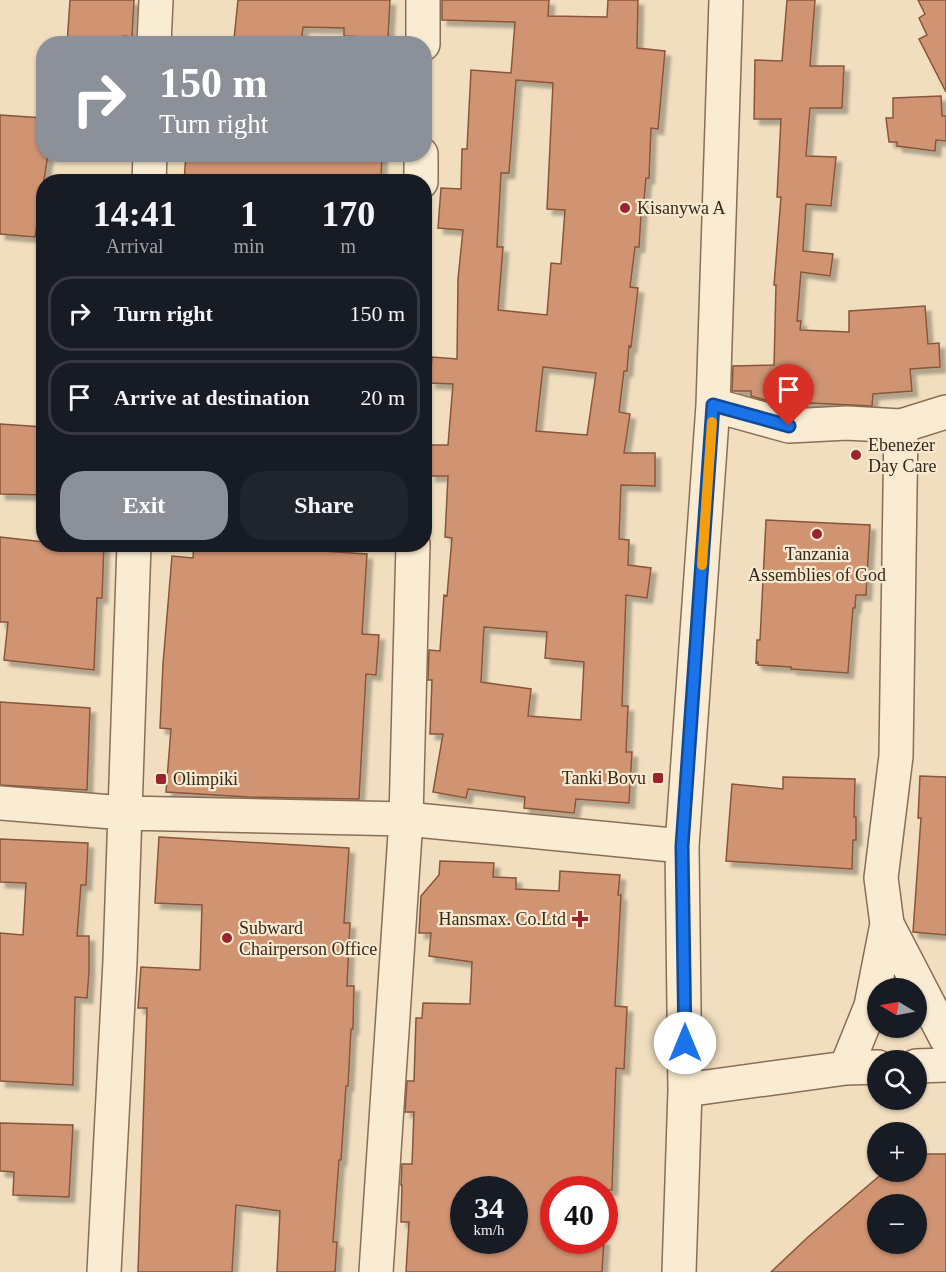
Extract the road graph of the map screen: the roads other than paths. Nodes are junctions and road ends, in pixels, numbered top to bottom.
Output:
1 (156, 0) edge
2 (423, 0) edge
3 (726, 0) edge
4 (154, 36) edge
5 (423, 36) edge
6 (713, 405) junction
7 (946, 412) edge
8 (901, 426) junction
9 (134, 552) edge
10 (413, 552) edge
11 (0, 803) edge
12 (124, 813) junction
13 (406, 819) junction
14 (682, 846) junction
15 (887, 924) junction
16 (946, 1038) edge
17 (946, 1065) edge
18 (927, 1066) edge
19 (862, 1068) edge
20 (685, 1090) junction
21 (104, 1272) edge
22 (376, 1272) edge
23 (679, 1272) edge

1 - 4 street
2 - 5 street
3 - 6 street
6 - 8 street
6 - 14 street
7 - 8 street
8 - 15 street
9 - 12 street
10 - 13 street
11 - 12 street
12 - 13 street
12 - 21 street
13 - 14 street
13 - 22 street
14 - 20 street
15 - 16 street
15 - 19 street
17 - 18 street
19 - 20 street
20 - 23 street

